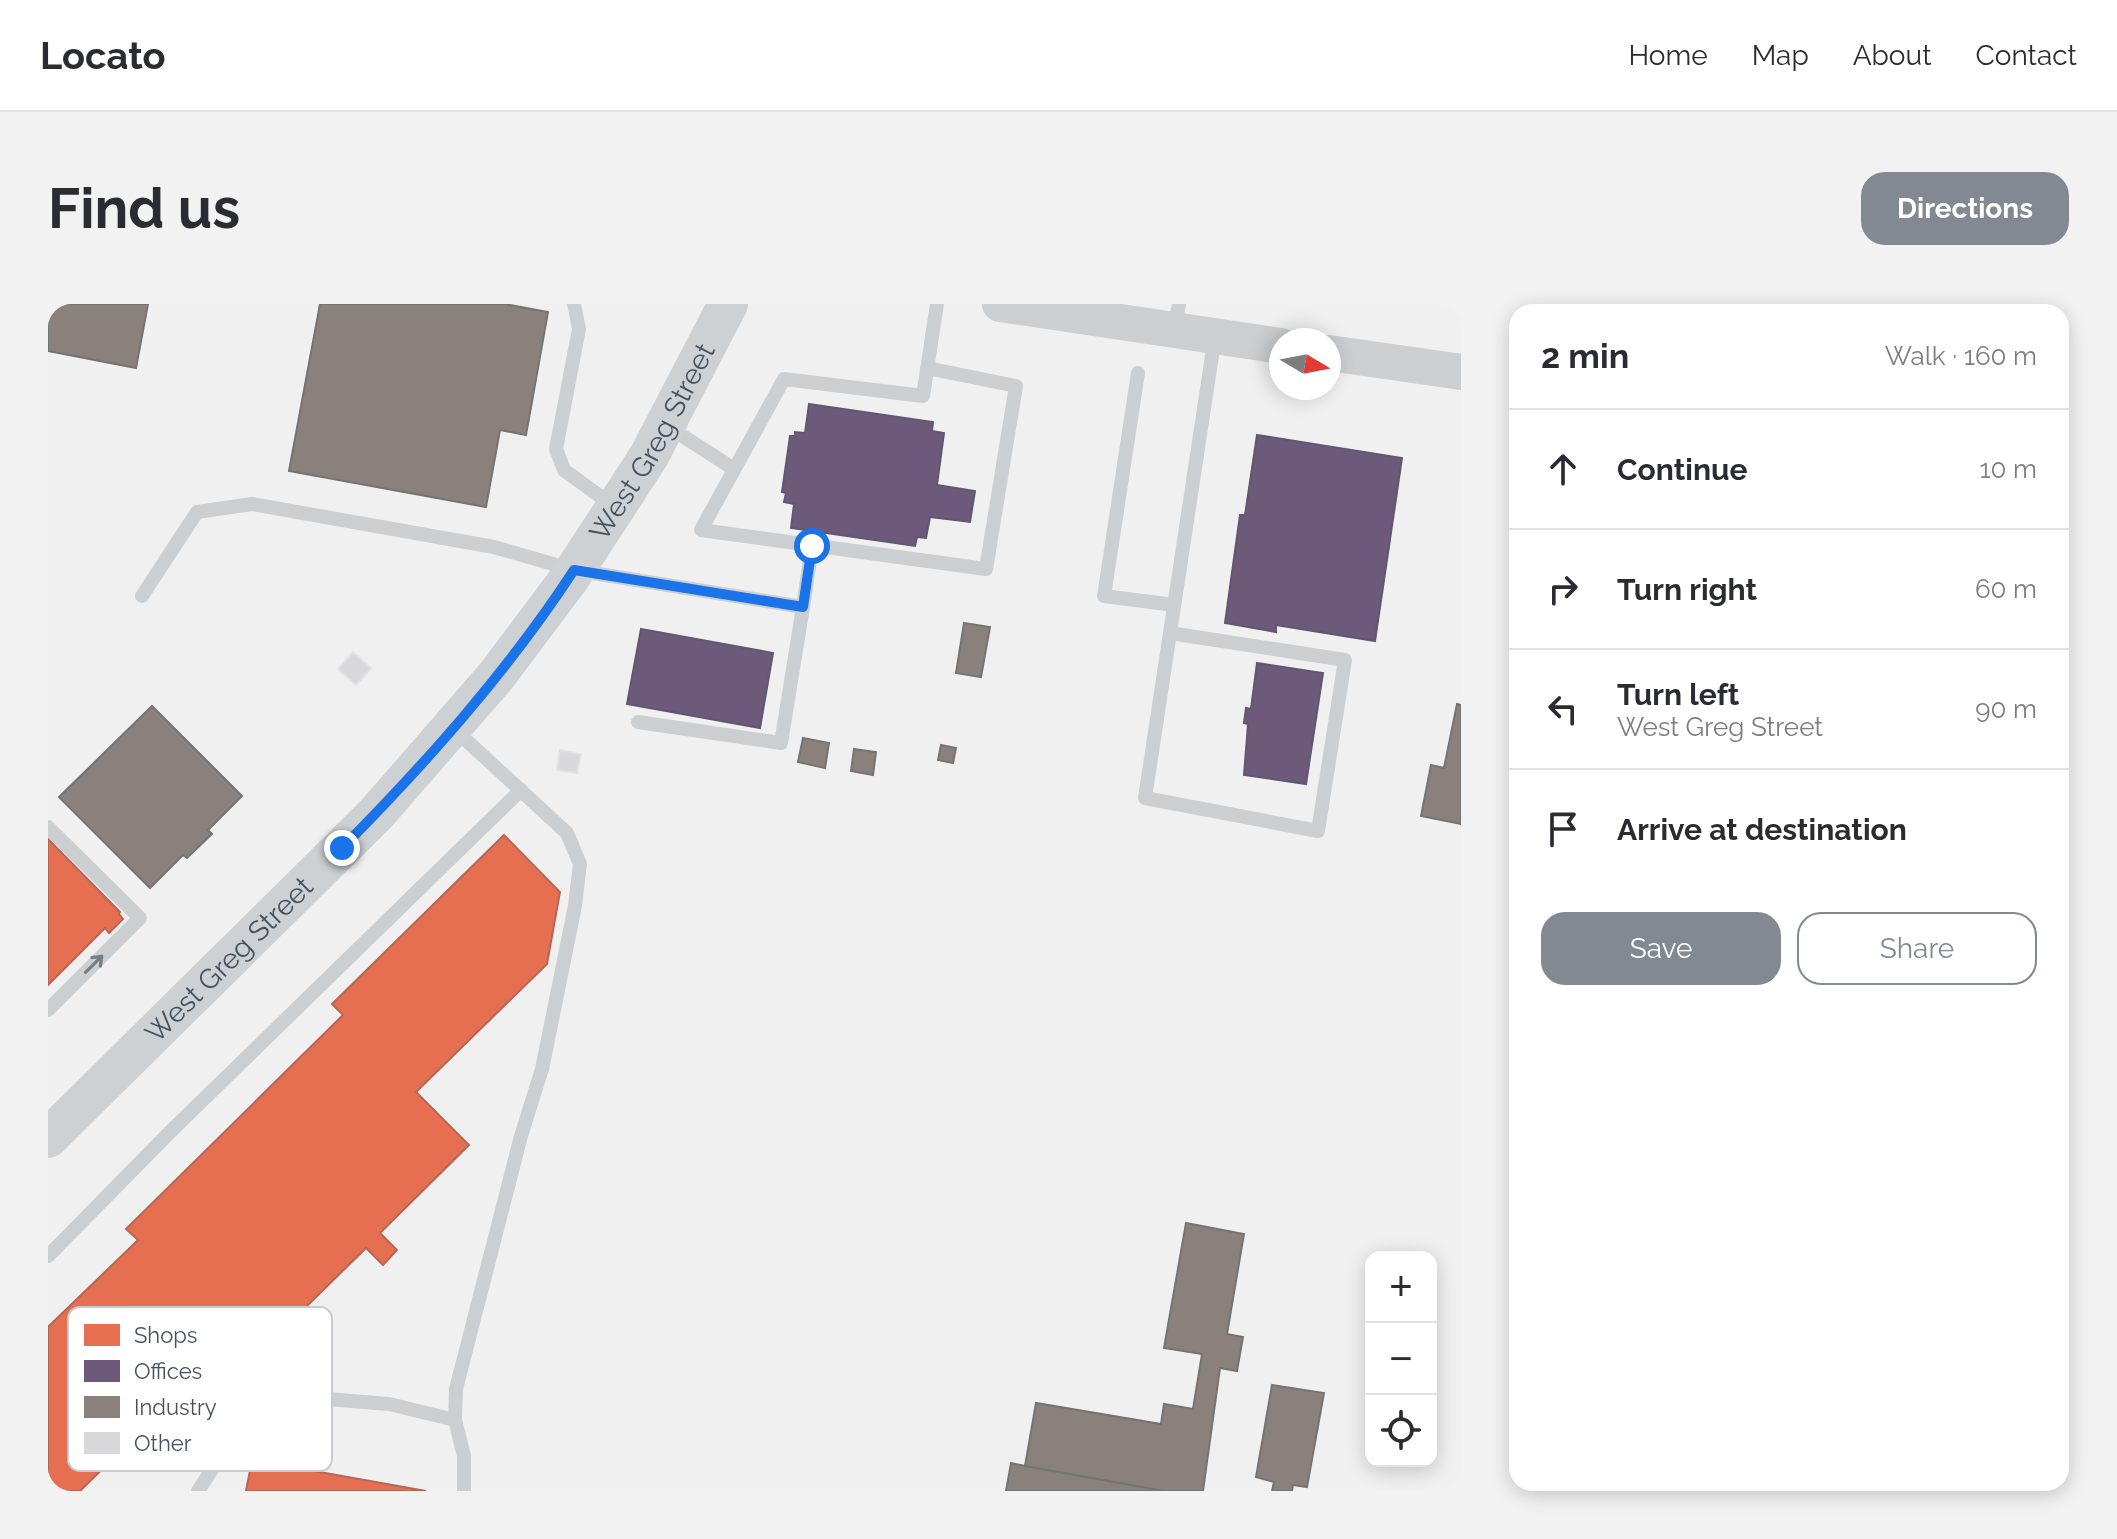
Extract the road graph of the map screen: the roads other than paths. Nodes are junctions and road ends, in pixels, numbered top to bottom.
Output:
1 (574, 304) edge
2 (728, 304) edge
3 (937, 304) edge
4 (1021, 305) edge
5 (1177, 317) edge
6 (1215, 336) junction
7 (1269, 344) edge
8 (1341, 355) edge
9 (927, 368) junction
10 (1461, 372) edge
11 (1138, 373) dead end
12 (666, 426) junction
13 (734, 469) junction
14 (616, 507) junction
15 (812, 546) junction
16 (574, 570) junction
17 (142, 596) dead end
18 (1174, 605) junction
19 (803, 607) junction
20 (1170, 633) junction
21 (638, 722) dead end
22 (453, 728) junction
23 (521, 790) junction
24 (48, 827) edge
25 (48, 1010) edge
26 (48, 1138) edge
27 (51, 1245) edge
28 (332, 1399) edge
29 (455, 1420) junction
30 (211, 1471) edge
31 (198, 1491) edge
32 (464, 1491) edge

1 - 14 lane
2 - 12 main road, West Greg Street
3 - 9 lane
4 - 5 street
5 - 6 street
6 - 7 street
6 - 18 lane
8 - 10 street
9 - 13 lane
9 - 15 lane
11 - 18 lane
12 - 13 lane
12 - 14 main road, West Greg Street
13 - 15 lane
14 - 16 main road, West Greg Street
15 - 19 lane
16 - 17 lane
16 - 19 lane
16 - 22 main road, West Greg Street
18 - 20 lane
19 - 21 lane
20 - 20 lane
22 - 23 lane
22 - 26 main road, West Greg Street
23 - 27 lane
23 - 29 lane
25 -> 24 lane
28 - 29 lane
29 - 32 lane
30 - 31 lane

